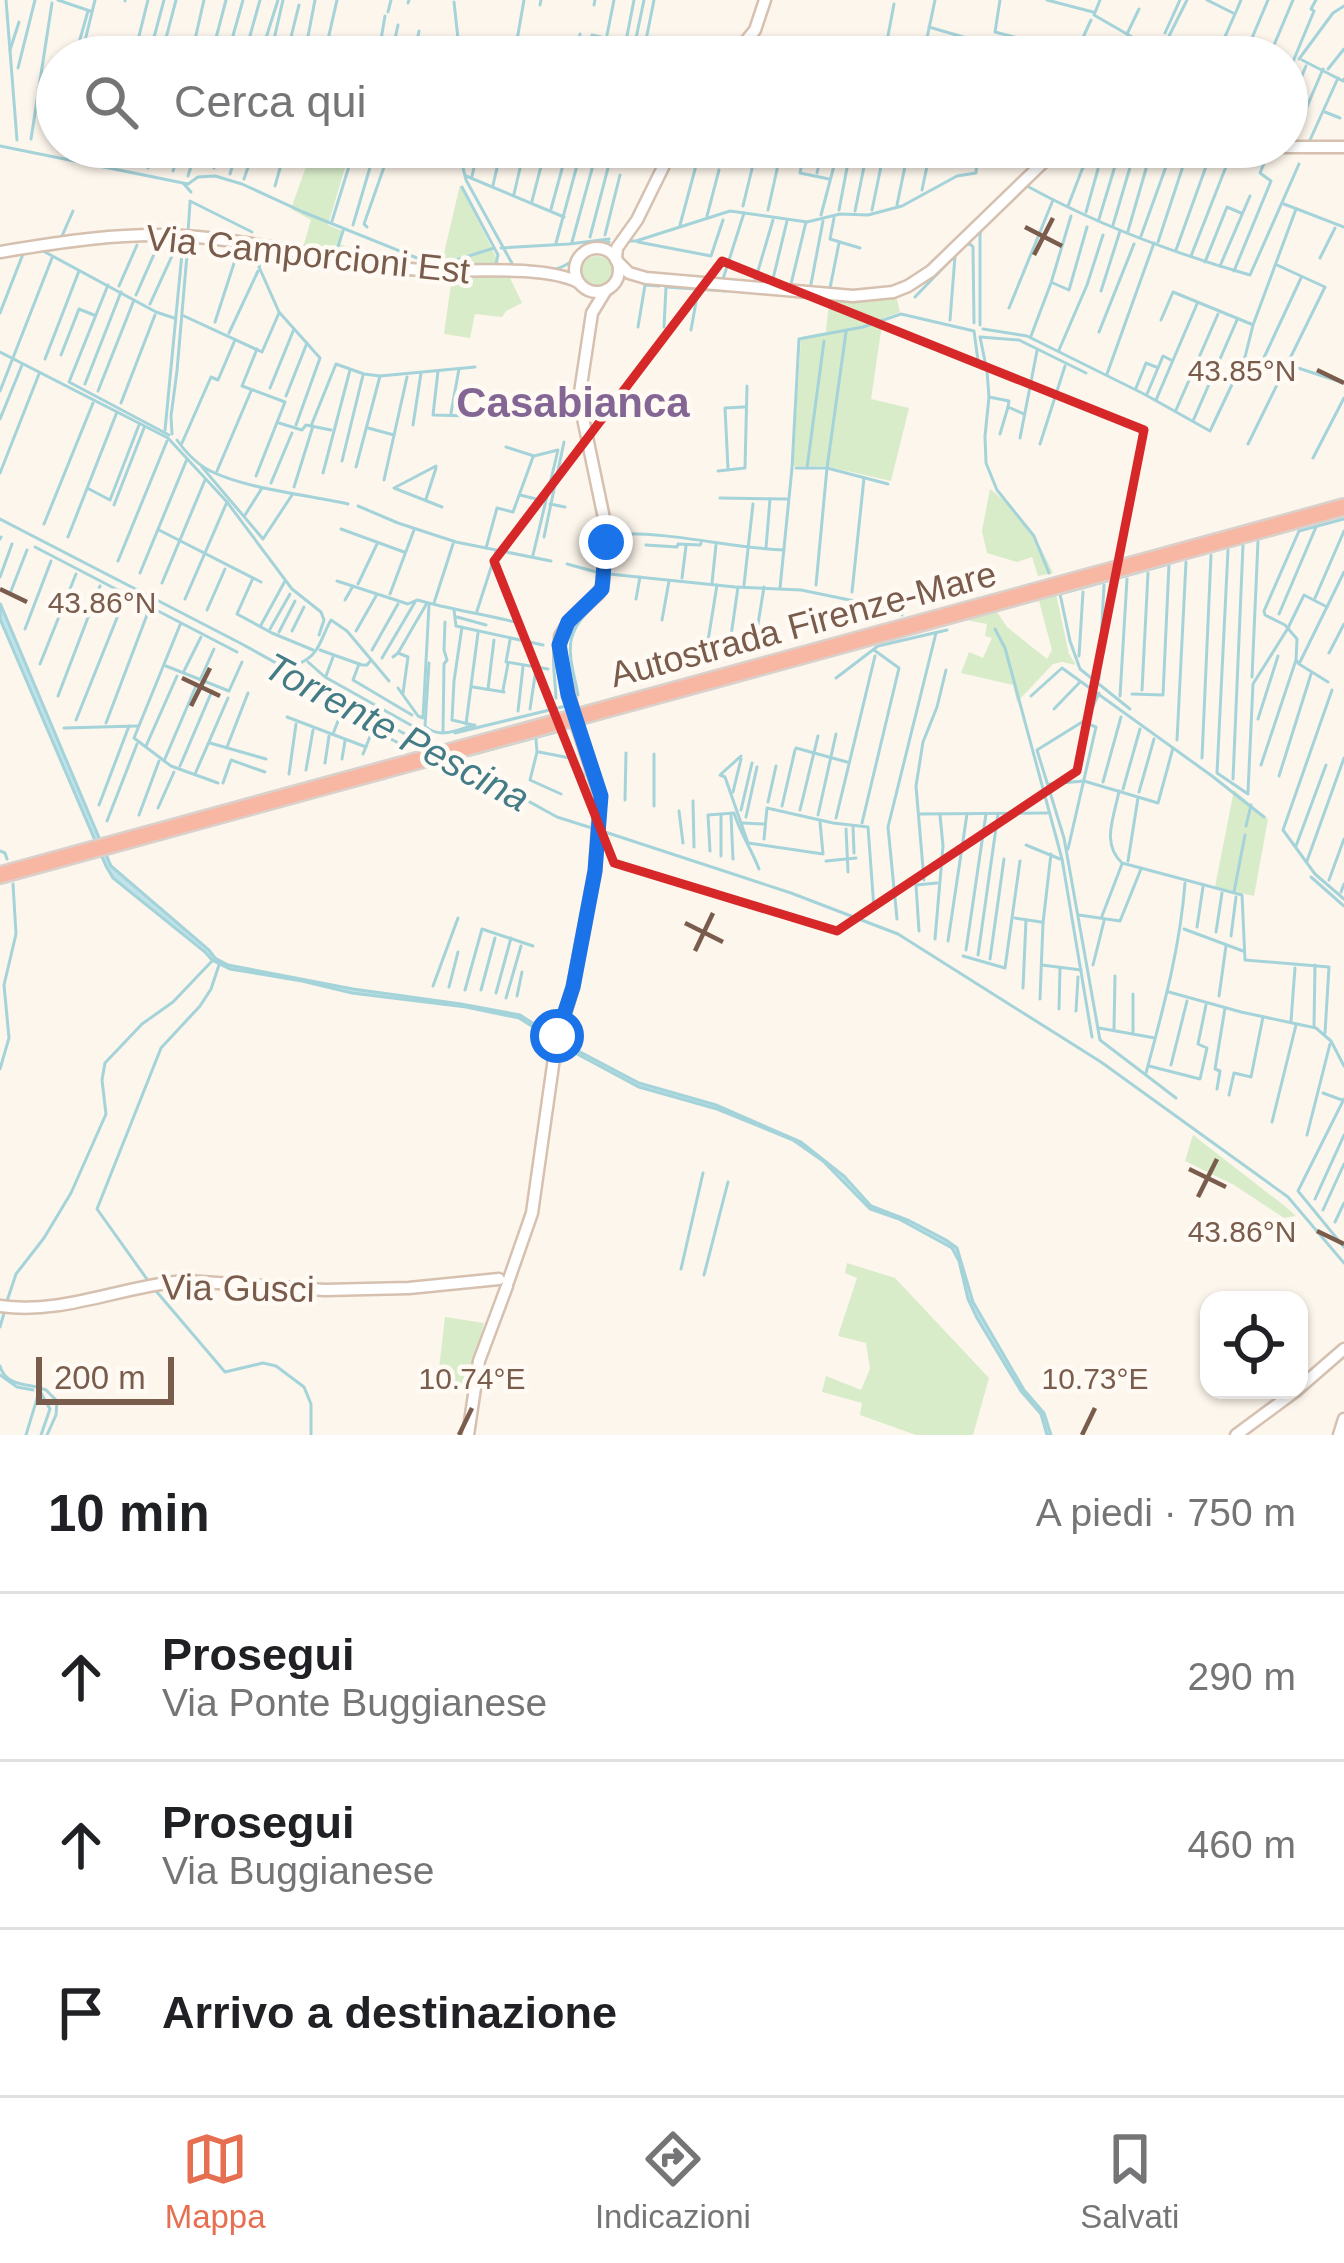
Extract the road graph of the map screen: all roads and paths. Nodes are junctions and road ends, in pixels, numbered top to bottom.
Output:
1 (765, 0) edge
2 (750, 36) edge
3 (1308, 147) edge
4 (1344, 147) edge
5 (663, 168) edge
6 (1037, 168) edge
7 (624, 238) junction
8 (602, 248) junction
9 (0, 252) edge
10 (577, 260) junction
11 (616, 260) junction
12 (546, 274) junction
13 (646, 278) junction
14 (581, 285) junction
15 (608, 289) junction
16 (592, 313) junction
17 (1344, 503) edge
18 (0, 871) edge
19 (502, 1283) junction
20 (3, 1306) edge
21 (1344, 1349) edge
22 (1308, 1380) edge
23 (1285, 1399) edge
24 (1344, 1419) edge
25 (468, 1435) edge
26 (1236, 1435) edge
27 (1339, 1435) edge

1 - 2 main road
3 - 4 main road
5 - 7 main road
6 - 13 main road
7 - 8 main road
7 - 11 main road
8 - 10 main road
8 - 11 main road
9 - 12 main road, Via Camporcioni Est
10 - 12 main road
10 - 14 main road
11 - 13 main road
11 - 15 main road
12 - 14 main road, Via Camporcioni Est
13 - 15 main road
14 - 15 main road
14 - 16 main road
15 - 16 main road
16 - 19 main road, bridge
17 - 18 highway, Autostrada Firenze-Mare
19 - 20 main road, Via Gusci
19 - 25 main road
21 - 22 main road
23 - 26 main road
24 - 27 main road

